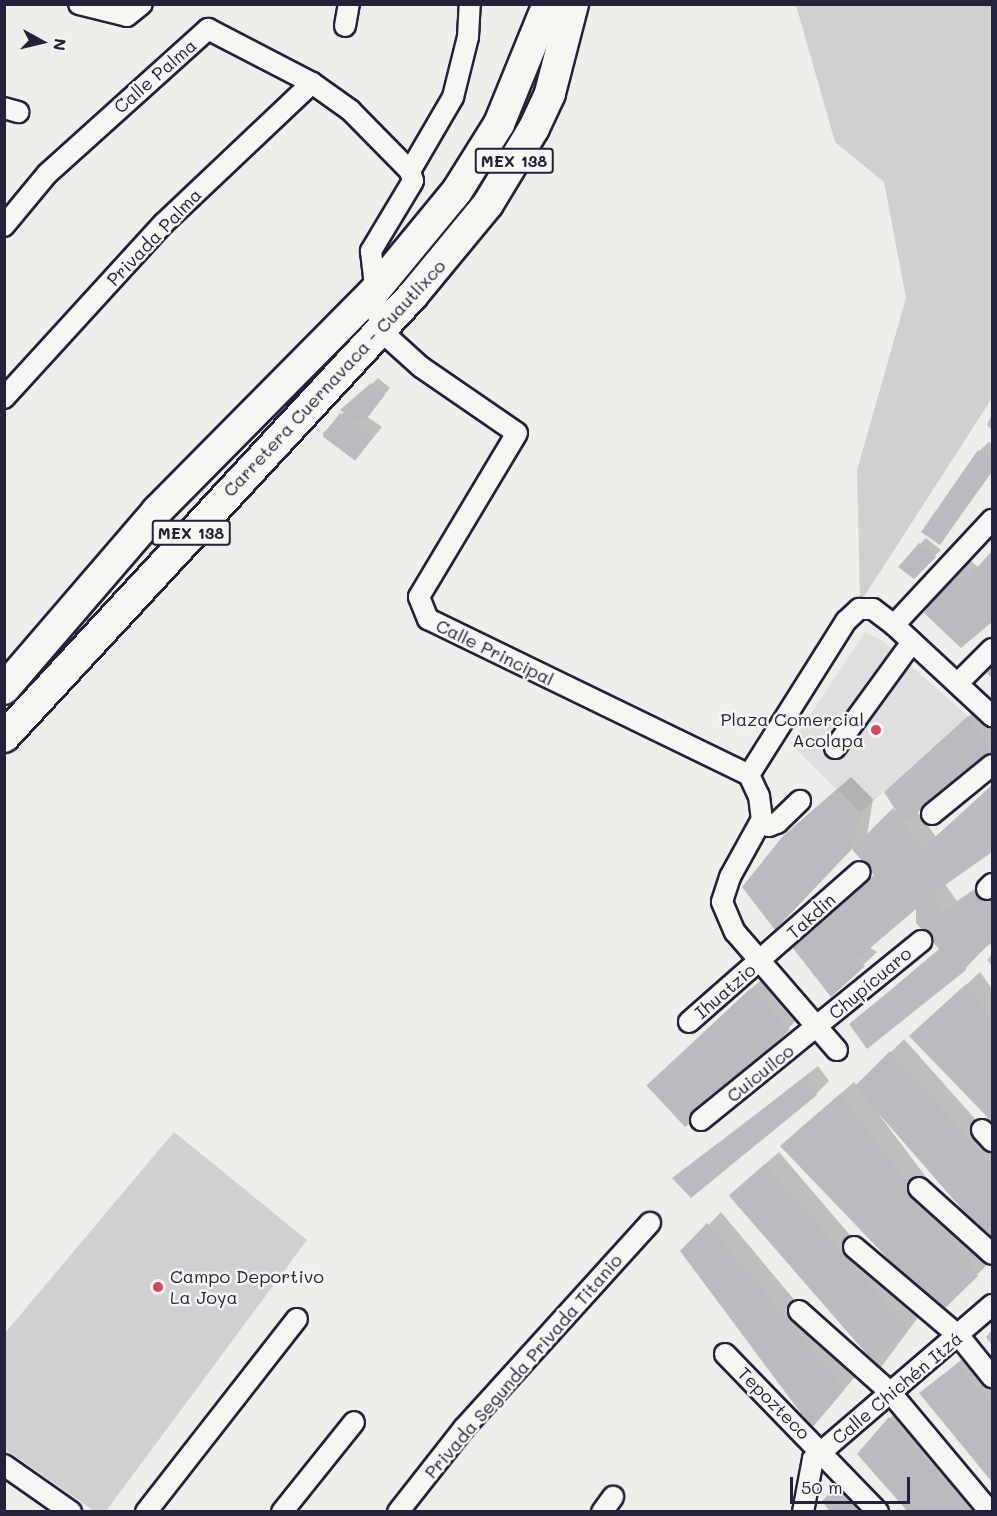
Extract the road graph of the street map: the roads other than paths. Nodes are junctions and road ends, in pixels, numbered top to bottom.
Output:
1 (79, 4) edge
2 (142, 4) edge
3 (349, 4) edge
4 (470, 4) edge
5 (548, 4) edge
6 (573, 4) edge
7 (345, 26) dead end
8 (312, 83) junction
9 (412, 176) junction
10 (4, 226) edge
11 (373, 293) junction
12 (380, 330) junction
13 (4, 398) edge
14 (208, 458) junction
15 (237, 483) junction
16 (993, 520) edge
17 (894, 625) junction
18 (912, 642) junction
19 (993, 649) edge
20 (958, 683) junction
21 (4, 688) edge
22 (993, 716) edge
23 (4, 737) edge
24 (835, 748) dead end
25 (993, 765) edge
26 (749, 775) junction
27 (800, 801) dead end
28 (933, 814) dead end
29 (762, 819) junction
30 (860, 872) dead end
31 (921, 941) dead end
32 (762, 960) junction
33 (689, 1022) dead end
34 (819, 1026) junction
35 (837, 1050) dead end
36 (701, 1120) dead end
37 (919, 1188) dead end
38 (650, 1223) dead end
39 (854, 1247) dead end
40 (993, 1254) edge
41 (993, 1305) edge
42 (799, 1311) dead end
43 (297, 1319) dead end
44 (958, 1336) junction
45 (725, 1354) dead end
46 (993, 1377) edge
47 (890, 1392) junction
48 (354, 1422) dead end
49 (822, 1451) junction
50 (4, 1465) edge
51 (988, 1509) dead end
52 (71, 1512) edge
53 (146, 1512) edge
54 (282, 1512) edge
55 (398, 1512) edge
56 (803, 1512) edge
57 (878, 1512) edge

1 - 2 street
3 - 7 street
4 - 9 street
5 - 11 main road, Carretera Cuernavaca - Cuautlixco / MEX 138
6 - 12 main road, Carretera Cuernavaca - Cuautlixco / MEX 138
8 - 9 street, Calle Palma
8 - 10 street, Calle Palma
8 - 13 street, Privada Palma
9 - 11 street
11 - 12 street
11 - 14 main road, Carretera Cuernavaca - Cuautlixco / MEX 138
12 - 15 main road, Carretera Cuernavaca - Cuautlixco / MEX 138
12 - 26 street, Calle Principal
14 - 15 main road
14 - 21 main road, Carretera Cuernavaca - Cuautlixco / MEX 138
15 - 23 main road, Carretera Cuernavaca - Cuautlixco / MEX 138
16 - 17 street
17 - 18 street
17 - 26 street
18 - 20 street
18 - 24 street
19 - 20 street
20 - 22 street
25 - 28 street
26 - 29 street
27 - 29 street
29 - 32 street
30 - 32 street, Takdin
31 - 34 street, Chupícuaro
32 - 33 street, Ihuatzio
32 - 34 street
34 - 35 street
34 - 36 street, Cuicuilco
37 - 40 street
38 - 55 street, Privada Segunda Privada Titanio
39 - 44 street
41 - 44 street, Calle Chichén Itzá
42 - 47 street
43 - 53 street
44 - 46 street
44 - 47 street, Calle Chichén Itzá
45 - 49 street, Tepozteco
47 - 49 street, Calle Chichén Itzá
47 - 51 street
48 - 54 street
49 - 56 street, Calle Chichén Itzá
49 - 57 street, Tepozteco
50 - 52 street

